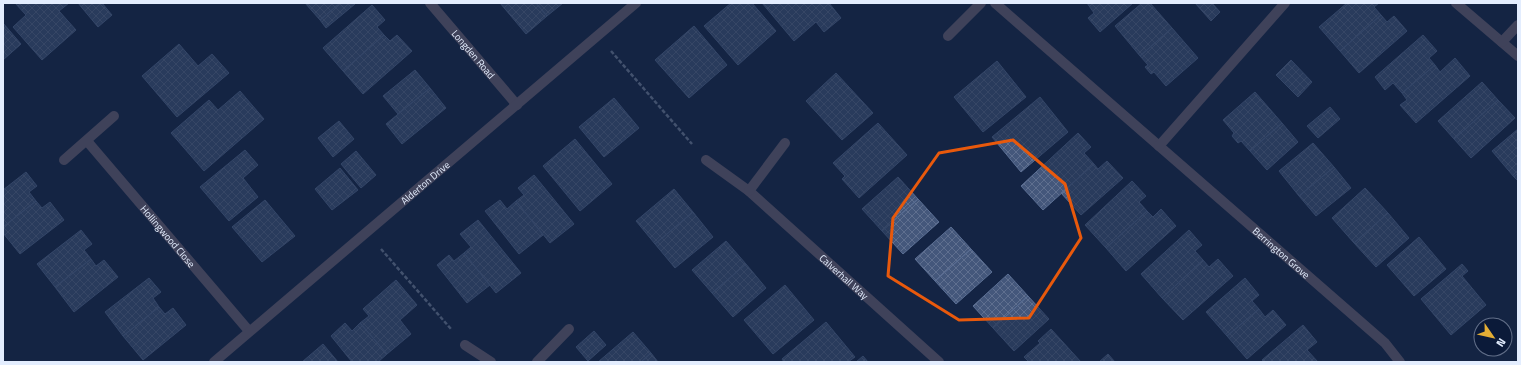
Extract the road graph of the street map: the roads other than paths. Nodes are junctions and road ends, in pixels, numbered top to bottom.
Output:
1 (430, 3) edge
2 (636, 3) edge
3 (981, 3) edge
4 (995, 3) edge
5 (1285, 3) edge
6 (1456, 3) edge
7 (1518, 25) edge
8 (948, 36) dead end
9 (1502, 42) junction
10 (1518, 56) edge
11 (517, 104) junction
12 (114, 116) dead end
13 (87, 141) junction
14 (785, 143) dead end
15 (1159, 146) junction
16 (64, 160) dead end
17 (706, 160) road end
18 (749, 192) junction
19 (569, 330) dead end
20 (249, 331) junction
21 (465, 345) road end
22 (214, 362) edge
23 (491, 362) edge
24 (537, 362) edge
25 (939, 362) edge
26 (1400, 362) edge

1 - 11 street, Longden Road
2 - 11 street, Alderton Drive
3 - 8 street
4 - 15 street, Berrington Grove
5 - 15 street
6 - 9 street
7 - 9 street
9 - 10 street
11 - 20 street, Alderton Drive
12 - 13 street
13 - 16 street
13 - 20 street, Hollingwood Close
14 - 18 street
15 - 26 street, Berrington Grove
17 - 18 street, Calverhall Way
18 - 25 street, Calverhall Way
19 - 24 street
20 - 22 street, Alderton Drive
21 - 23 street

